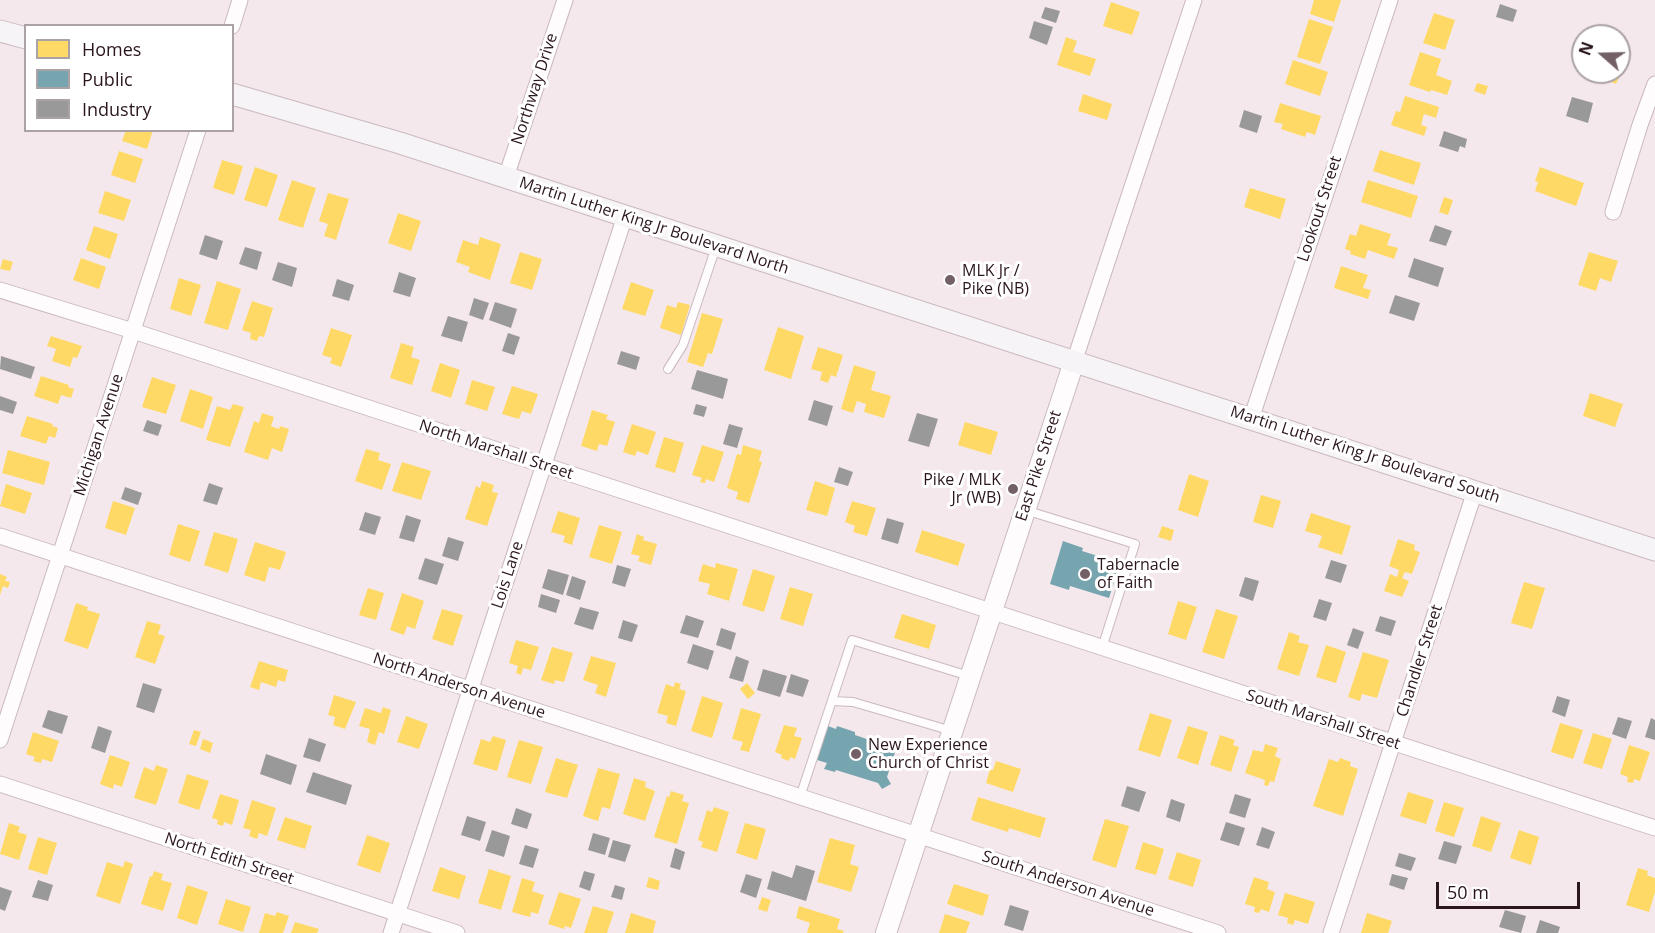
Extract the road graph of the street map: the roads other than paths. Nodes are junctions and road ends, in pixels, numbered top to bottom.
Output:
1 (240, 0) edge
2 (565, 0) edge
3 (1194, 0) edge
4 (1390, 0) edge
5 (233, 24) edge
6 (0, 31) edge
7 (24, 37) edge
8 (1655, 84) edge
9 (234, 95) edge
10 (197, 132) edge
11 (506, 177) junction
12 (1613, 212) dead end
13 (625, 216) junction
14 (717, 246) junction
15 (0, 290) edge
16 (133, 331) junction
17 (1074, 362) junction
18 (668, 369) dead end
19 (1251, 418) junction
20 (544, 465) junction
21 (1475, 491) junction
22 (1024, 510) junction
23 (0, 536) edge
24 (1655, 550) edge
25 (60, 556) junction
26 (991, 612) junction
27 (1102, 648) junction
28 (970, 676) junction
29 (471, 690) junction
30 (832, 701) junction
31 (952, 731) junction
32 (0, 740) edge
33 (1393, 742) junction
34 (0, 784) edge
35 (800, 797) junction
36 (1655, 828) edge
37 (918, 835) junction
38 (398, 914) junction
39 (391, 933) edge
40 (457, 933) edge
41 (886, 933) edge
42 (1218, 933) edge
43 (1331, 933) edge

1 - 5 street
2 - 11 street, Northway Drive
3 - 17 street, East Pike Street
4 - 19 street, Lookout Street
6 - 7 main road
8 - 12 street
9 - 11 main road, Martin Luther King Jr Boulevard North
10 - 16 street, Michigan Avenue
11 - 13 main road, Martin Luther King Jr Boulevard North
13 - 14 main road, Martin Luther King Jr Boulevard North
13 - 20 street, Lois Lane
14 - 17 main road, Martin Luther King Jr Boulevard North
14 - 18 lane
15 - 16 street, North Marshall Street
16 - 20 street, North Marshall Street
16 - 25 street, Michigan Avenue
17 - 19 main road, Martin Luther King Jr Boulevard South
17 - 22 street, East Pike Street
19 - 21 main road, Martin Luther King Jr Boulevard South
20 - 26 street, North Marshall Street
20 - 29 street, Lois Lane
21 - 24 main road, Martin Luther King Jr Boulevard South
21 - 33 street, Chandler Street
22 - 26 street, East Pike Street
22 - 27 lane
23 - 25 street, North Anderson Avenue
25 - 29 street, North Anderson Avenue
25 - 32 street, Michigan Avenue
26 - 27 street, South Marshall Street
26 - 28 street, East Pike Street
27 - 33 street, South Marshall Street
28 - 30 lane
28 - 31 street, East Pike Street
29 - 35 street, North Anderson Avenue
29 - 38 street, Lois Lane
30 - 31 lane
30 - 35 lane
31 - 37 street, East Pike Street
33 - 36 street, South Marshall Street
33 - 43 street, Chandler Street
34 - 38 street, North Edith Street
35 - 37 street, North Anderson Avenue
37 - 41 street, East Pike Street
37 - 42 street, South Anderson Avenue
38 - 39 street, Lois Lane
38 - 40 street, North Edith Street

